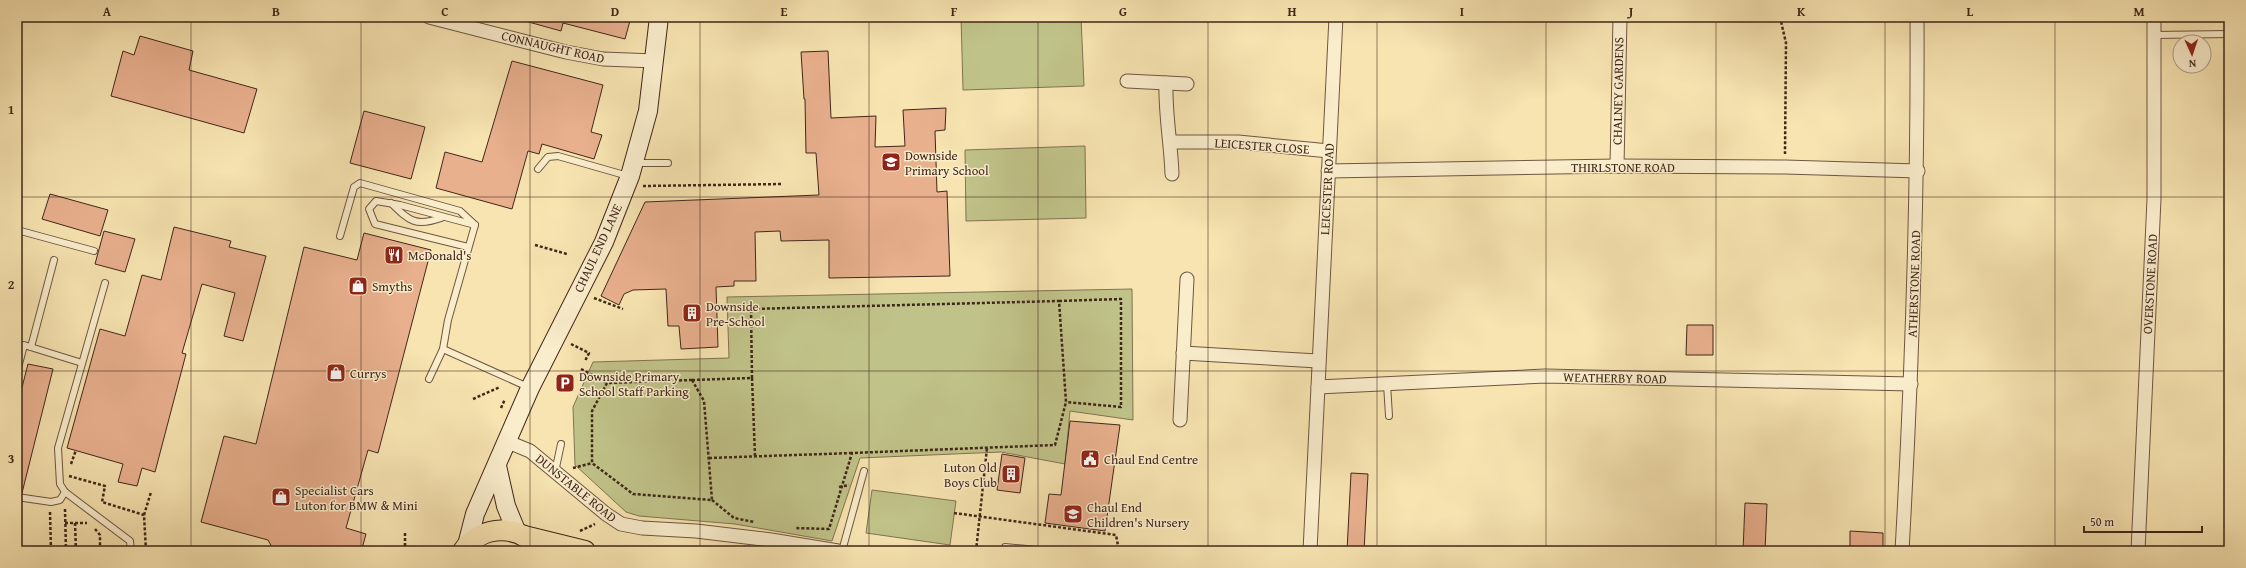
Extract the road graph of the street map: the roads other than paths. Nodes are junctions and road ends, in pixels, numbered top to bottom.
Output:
1 (429, 17) edge
2 (658, 17) edge
3 (1336, 17) edge
4 (1620, 17) edge
5 (1918, 17) edge
6 (2154, 17) edge
7 (2229, 34) edge
8 (2154, 35) junction
9 (655, 61) junction
10 (1126, 81) dead end
11 (1166, 83) junction
12 (1187, 84) dead end
13 (1171, 142) junction
14 (1329, 151) junction
15 (668, 164) dead end
16 (1617, 166) junction
17 (538, 169) dead end
18 (1328, 171) junction
19 (1918, 171) junction
20 (1172, 174) dead end
21 (630, 175) junction
22 (391, 203) junction
23 (441, 218) junction
24 (475, 225) junction
25 (17, 230) edge
26 (340, 236) dead end
27 (468, 247) junction
28 (94, 251) dead end
29 (54, 260) dead end
30 (1187, 279) dead end
31 (105, 283) dead end
32 (31, 347) junction
33 (443, 349) junction
34 (1183, 353) junction
35 (1318, 361) junction
36 (82, 363) junction
37 (17, 372) edge
38 (429, 379) dead end
39 (1387, 384) junction
40 (1912, 384) junction
41 (1318, 387) junction
42 (530, 388) junction
43 (1389, 416) dead end
44 (1180, 420) dead end
45 (508, 442) junction
46 (562, 444) dead end
47 (497, 466) junction
48 (864, 471) dead end
49 (555, 472) junction
50 (65, 492) junction
51 (17, 497) edge
52 (521, 534) junction
53 (465, 548) edge
54 (1005, 549) edge
55 (578, 550) edge
56 (131, 551) edge
57 (540, 551) edge
58 (838, 551) edge
59 (842, 551) edge
60 (1050, 551) edge
61 (1310, 551) edge
62 (1902, 551) edge
63 (2138, 551) edge

1 - 9 street, CONNAUGHT ROAD
2 - 9 street, CHAUL END LANE
3 - 14 street, LEICESTER ROAD
4 - 16 street, CHALNEY GARDENS
5 - 19 street, ATHERSTONE ROAD
6 - 8 street, OVERSTONE ROAD
7 - 8 lane
8 - 63 street, OVERSTONE ROAD
9 - 21 street, CHAUL END LANE
10 - 11 street
11 - 12 street
11 - 13 street
13 - 14 street, LEICESTER CLOSE
13 - 20 street
14 - 18 street, LEICESTER ROAD
15 - 21 lane
16 - 18 street, THIRLSTONE ROAD
16 - 19 street, THIRLSTONE ROAD
17 - 21 lane
18 - 35 street, LEICESTER ROAD
19 - 40 street, ATHERSTONE ROAD
21 - 42 street, CHAUL END LANE
22 - 23 lane
22 - 23 lane
22 - 27 lane
23 - 24 lane
24 - 26 lane
24 - 27 lane
25 - 28 lane
27 - 33 lane
29 - 32 lane
30 - 34 street
31 - 36 lane
32 - 36 lane
32 - 37 lane
33 - 38 lane
33 - 42 lane
34 - 35 street
34 - 44 street
35 - 41 street, LEICESTER ROAD
36 - 50 lane
39 - 40 street, WEATHERBY ROAD
39 - 41 street, WEATHERBY ROAD
39 - 43 lane
40 - 62 street, ATHERSTONE ROAD
41 - 61 street, LEICESTER ROAD
42 - 45 street, CHAUL END LANE
45 - 47 street, CHAUL END LANE
45 - 49 street, DUNSTABLE ROAD
46 - 49 lane
47 - 52 street
47 - 53 street, CHAUL END LANE
48 - 59 lane
49 - 58 street, DUNSTABLE ROAD
50 - 51 lane
50 - 56 lane
52 - 53 main road
52 - 55 main road
52 - 57 main road
54 - 60 lane

